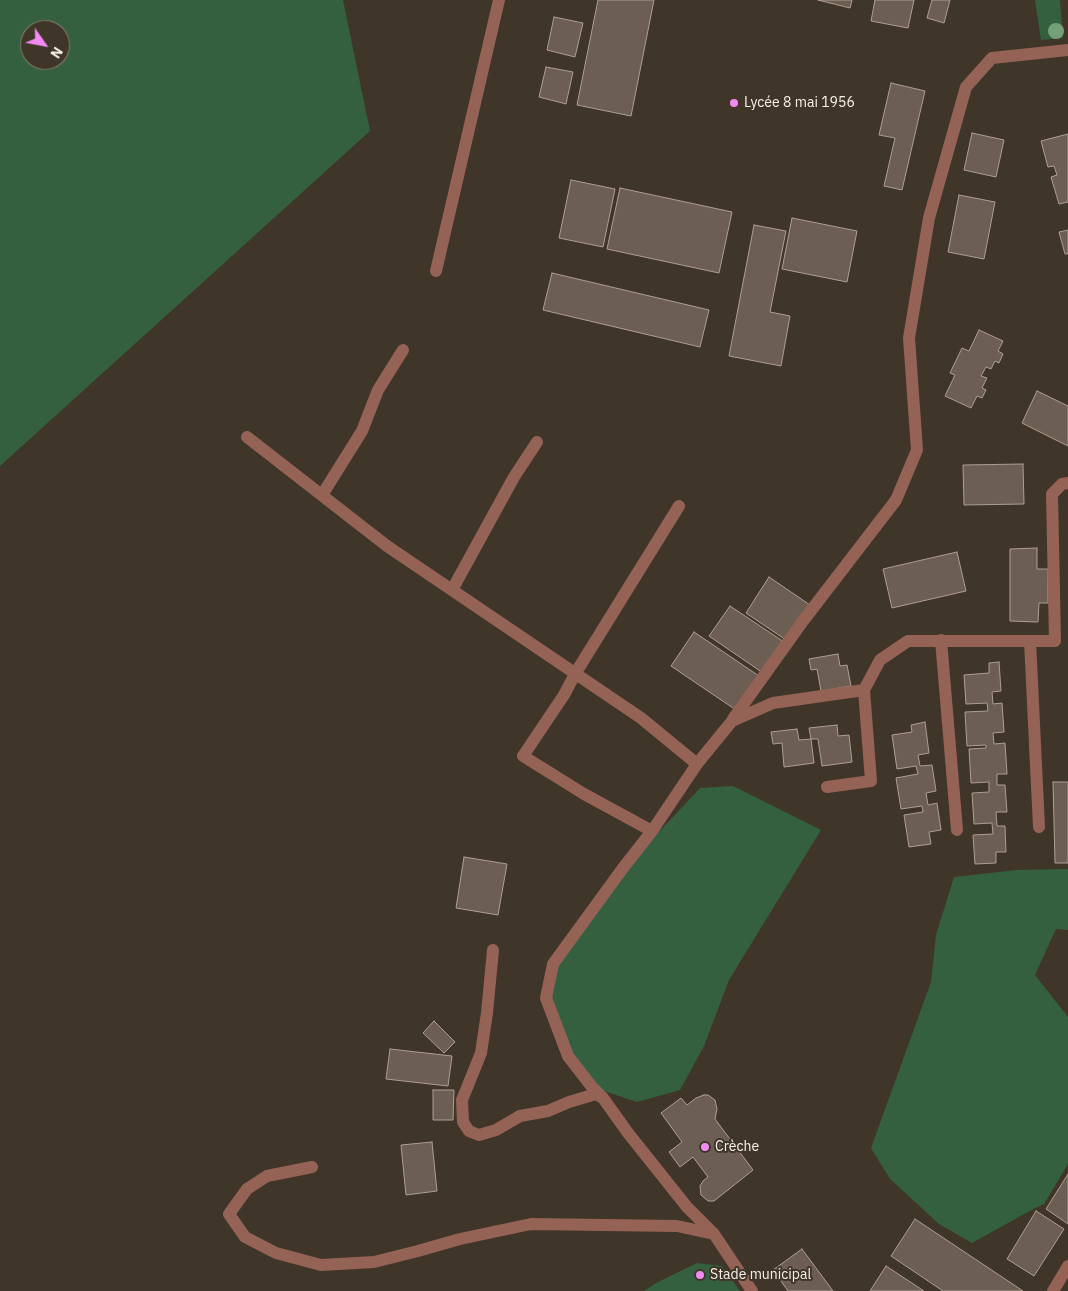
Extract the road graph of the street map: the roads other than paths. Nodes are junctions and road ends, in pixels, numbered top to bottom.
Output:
1 (499, 0) edge
2 (1068, 50) edge
3 (436, 271) dead end
4 (403, 350) dead end
5 (247, 437) dead end
6 (538, 442) dead end
7 (1068, 483) edge
8 (322, 495) junction
9 (679, 506) dead end
10 (452, 590) junction
11 (941, 640) junction
12 (1030, 642) junction
13 (575, 674) junction
14 (864, 690) junction
15 (732, 721) junction
16 (698, 764) junction
17 (826, 787) dead end
18 (1039, 827) dead end
19 (957, 830) dead end
20 (652, 832) junction
21 (492, 950) dead end
22 (603, 1098) junction
23 (312, 1167) dead end
24 (714, 1234) junction
25 (1068, 1266) edge
26 (752, 1291) edge
27 (1052, 1291) edge

1 - 3 street
2 - 15 street
4 - 8 street
5 - 8 street
6 - 10 street
7 - 12 street
8 - 10 street
9 - 13 street
10 - 13 street
11 - 12 street
11 - 14 street
11 - 19 street
12 - 18 street
13 - 16 street
13 - 20 street
14 - 15 street
14 - 17 street
15 - 16 street
16 - 20 street
20 - 22 street
21 - 22 street
22 - 24 street
23 - 24 street
24 - 26 street
25 - 27 street

